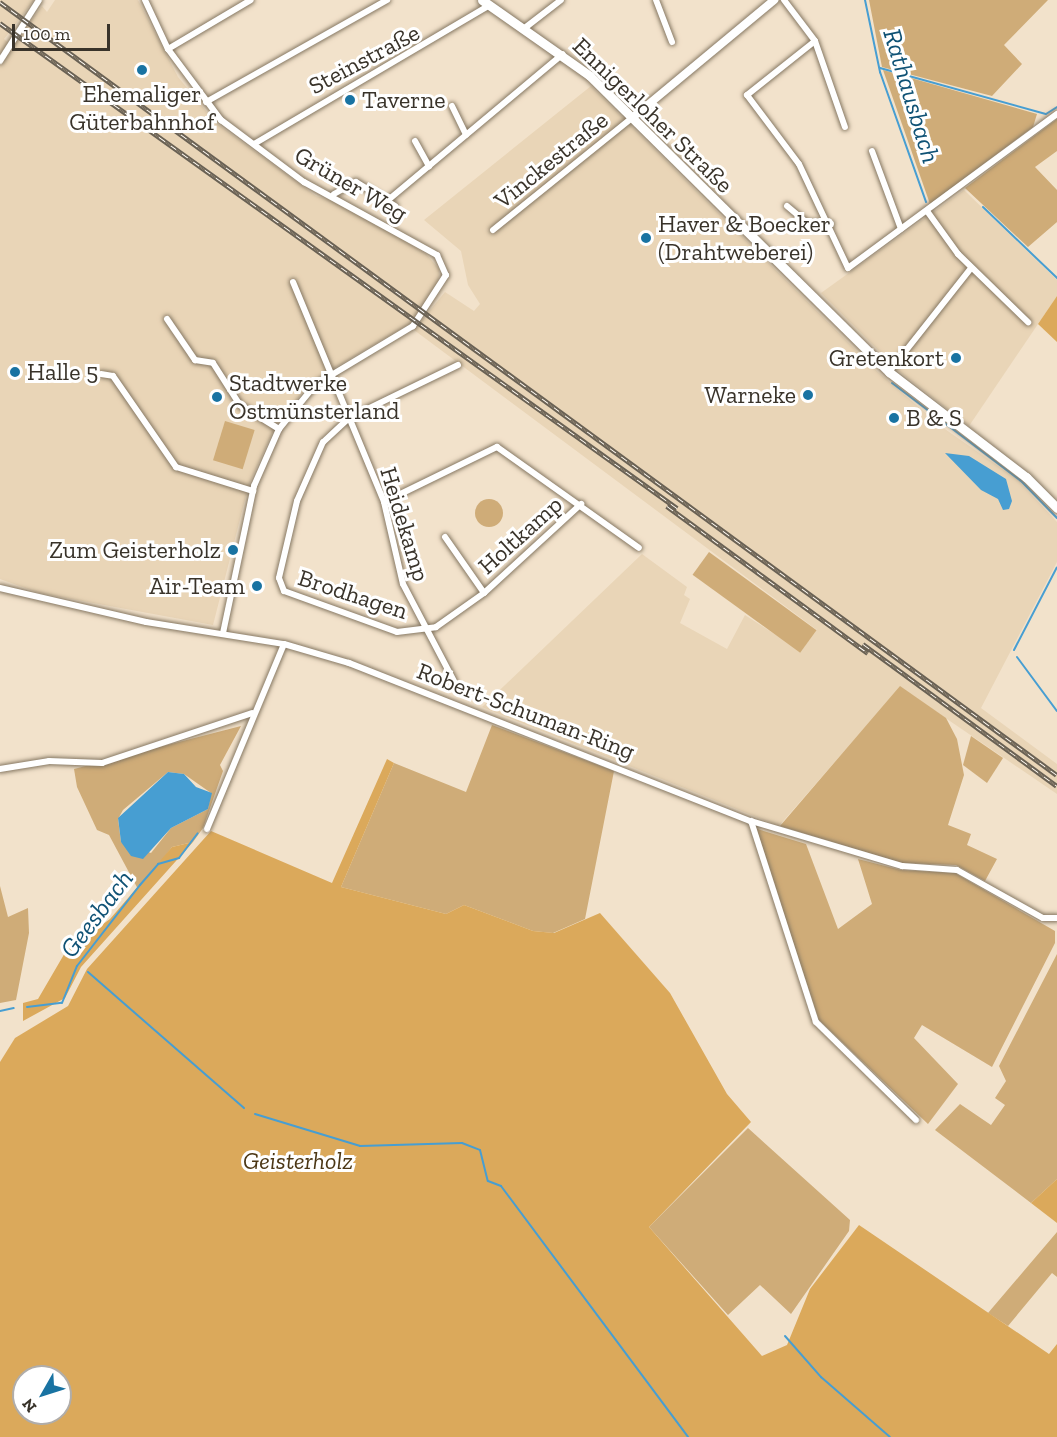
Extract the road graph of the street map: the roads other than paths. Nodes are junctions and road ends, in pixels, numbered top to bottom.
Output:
1 (39, 0) edge
2 (145, 0) edge
3 (251, 0) edge
4 (387, 0) edge
5 (561, 0) edge
6 (656, 0) edge
7 (774, 0) edge
8 (784, 0) edge
9 (486, 2) edge
10 (526, 27) junction
11 (815, 41) junction
12 (672, 42) dead end
13 (168, 49) junction
14 (563, 54) junction
15 (0, 61) edge
16 (206, 102) junction
17 (452, 106) dead end
18 (1057, 114) edge
19 (632, 117) junction
20 (845, 127) dead end
21 (466, 135) junction
22 (415, 141) dead end
23 (254, 144) junction
24 (872, 151) dead end
25 (429, 166) junction
26 (334, 194) junction
27 (387, 201) junction
28 (395, 206) dead end
29 (787, 206) dead end
30 (927, 211) junction
31 (831, 224) junction
32 (902, 229) junction
33 (493, 230) dead end
34 (971, 268) junction
35 (293, 282) dead end
36 (167, 319) dead end
37 (1028, 322) dead end
38 (458, 365) dead end
39 (889, 372) junction
40 (333, 373) junction
41 (101, 375) dead end
42 (350, 418) junction
43 (279, 429) junction
44 (253, 491) junction
45 (384, 502) junction
46 (581, 504) junction
47 (1057, 508) edge
48 (445, 537) dead end
49 (639, 548) dead end
50 (0, 588) edge
51 (484, 593) junction
52 (424, 630) junction
53 (223, 633) junction
54 (285, 644) junction
55 (454, 681) dead end
56 (252, 713) junction
57 (0, 769) edge
58 (752, 821) junction
59 (207, 829) dead end
60 (1057, 918) edge
61 (916, 1120) dead end

1 - 15 street
2 - 13 street, Grüner Weg
3 - 13 street
4 - 16 street
5 - 10 street
6 - 12 street
7 - 19 street
8 - 11 street
9 - 10 main road, Ennigerloher Straße
9 - 23 street, Steinstraße
10 - 14 main road, Ennigerloher Straße
11 - 20 street
11 - 31 street
13 - 16 street, Grüner Weg
14 - 19 main road, Ennigerloher Straße
14 - 21 street
16 - 23 street, Grüner Weg
17 - 21 street
18 - 30 street
19 - 33 street, Vinckestraße
19 - 39 main road, Ennigerloher Straße
21 - 25 street
22 - 25 street
23 - 26 street, Grüner Weg
24 - 32 street
25 - 27 street
26 - 27 street
26 - 40 street, Grüner Weg
27 - 28 street
29 - 31 street
30 - 32 street
30 - 34 street
31 - 32 street
34 - 37 street
34 - 39 street
35 - 40 street, Heidekamp
36 - 43 street
38 - 42 street
39 - 47 main road, Ennigerloher Straße
40 - 42 street, Heidekamp
40 - 43 street
41 - 44 street
42 - 45 street, Heidekamp
42 - 52 street, Brodhagen
43 - 44 street
44 - 53 street
45 - 46 street, Holtkamp
45 - 52 street, Heidekamp
46 - 49 street, Holtkamp
46 - 51 street, Holtkamp
48 - 51 street, Holtkamp
50 - 53 street, Robert-Schuman-Ring
51 - 52 street, Holtkamp
52 - 55 street, Heidekamp
53 - 54 street, Robert-Schuman-Ring
54 - 56 street
54 - 58 street, Robert-Schuman-Ring
56 - 57 street
56 - 59 street
58 - 60 street, Robert-Schuman-Ring
58 - 61 street

